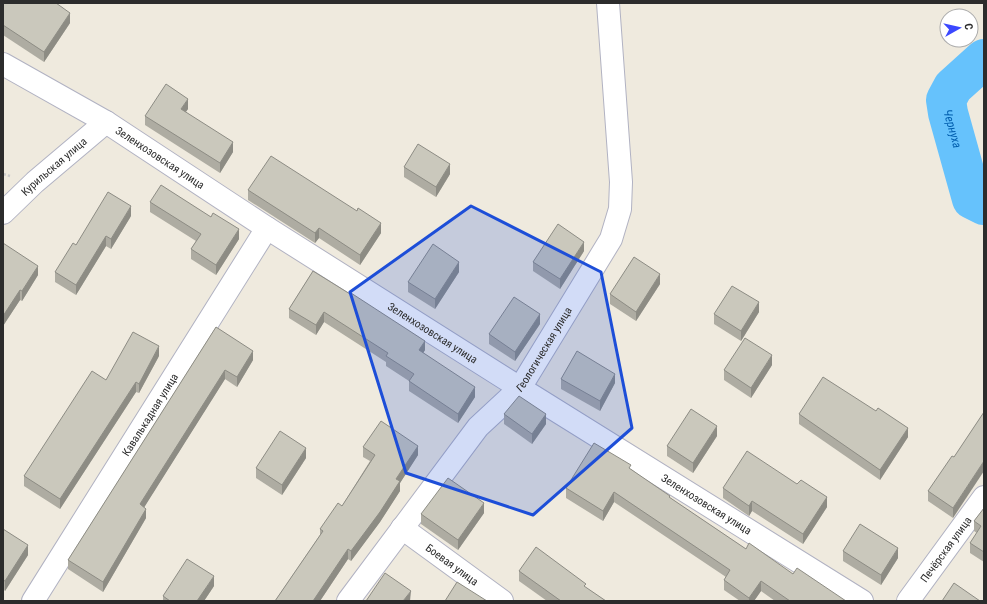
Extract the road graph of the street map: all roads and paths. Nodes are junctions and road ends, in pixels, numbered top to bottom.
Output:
1 (608, 3) edge
2 (3, 64) edge
3 (106, 122) junction
4 (3, 213) edge
5 (267, 228) junction
6 (520, 388) junction
7 (984, 497) edge
8 (402, 528) junction
9 (33, 601) edge
10 (348, 601) edge
11 (502, 601) edge
12 (862, 601) edge
13 (908, 601) edge

1 - 6 street, Геологическая улица
2 - 3 street, Зеленхозовская улица
3 - 4 street, Курильская улица
3 - 5 street, Зеленхозовская улица
5 - 6 street, Зеленхозовская улица
5 - 9 street, Кавалькадная улица
6 - 8 street, Геологическая улица
6 - 12 street, Зеленхозовская улица
7 - 13 street, Печёрская улица
8 - 10 street, Геологическая улица
8 - 11 street, Боевая улица

